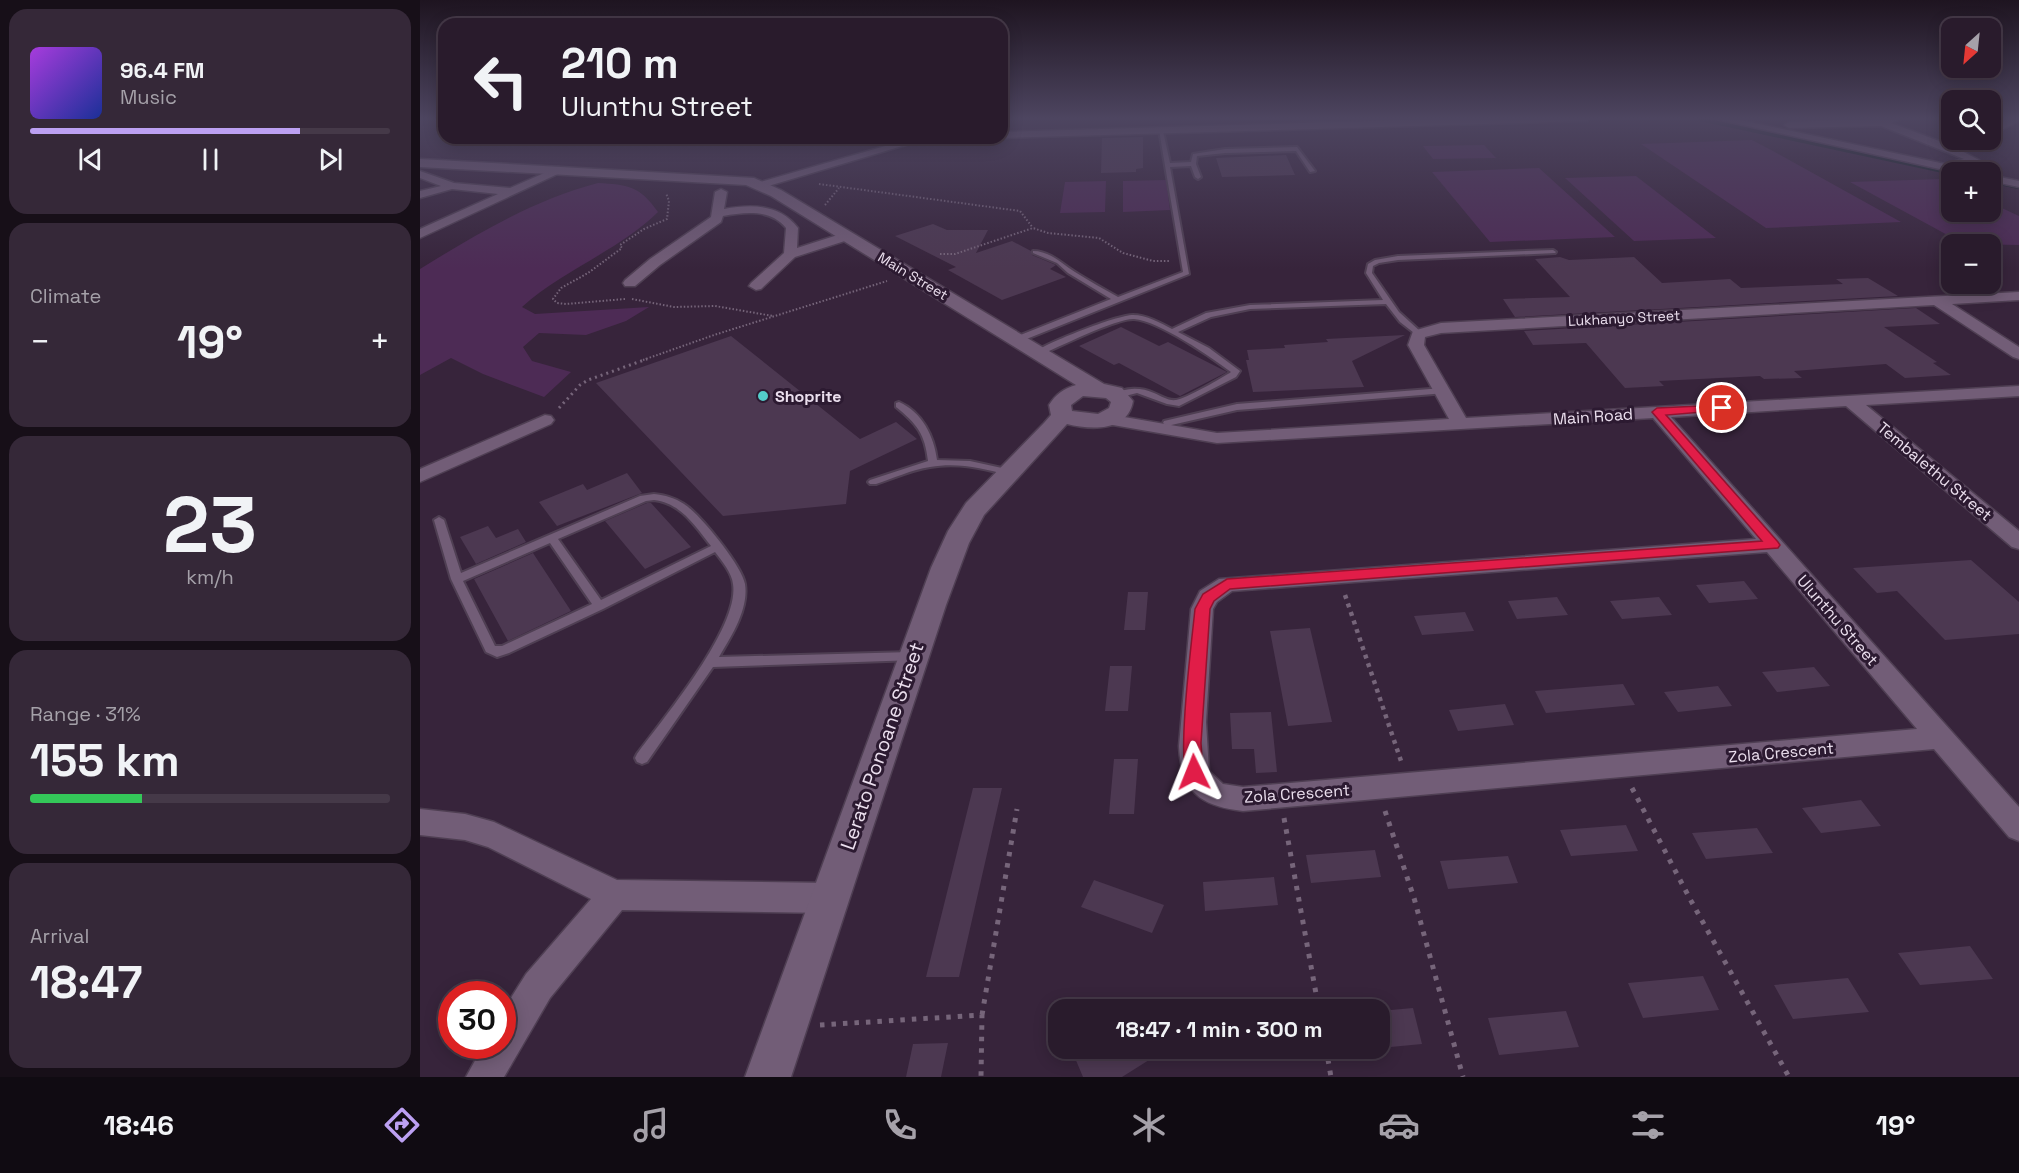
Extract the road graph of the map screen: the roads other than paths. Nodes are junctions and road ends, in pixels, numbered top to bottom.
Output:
1 (524, 168) edge
2 (818, 168) edge
3 (1169, 168) edge
4 (1195, 168) edge
5 (1310, 168) edge
6 (558, 170) junction
7 (1312, 171) dead end
8 (420, 174) edge
9 (1198, 177) dead end
10 (2001, 180) edge
11 (2019, 184) edge
12 (760, 185) junction
13 (452, 186) junction
14 (510, 192) junction
15 (721, 192) dead end
16 (420, 195) edge
17 (720, 213) junction
18 (420, 234) edge
19 (847, 236) junction
20 (1035, 252) dead end
21 (1553, 252) dead end
22 (790, 254) junction
23 (630, 283) dead end
24 (756, 286) dead end
25 (2019, 296) edge
26 (1934, 299) junction
27 (1116, 300) junction
28 (1387, 303) junction
29 (1172, 332) junction
30 (1418, 334) junction
31 (1016, 340) junction
32 (1037, 353) junction
33 (2019, 354) edge
34 (1063, 370) junction
35 (1443, 391) junction
36 (2019, 391) edge
37 (1850, 401) junction
38 (1066, 404) junction
39 (898, 405) dead end
40 (1107, 406) junction
41 (1657, 412) junction
42 (545, 420) road end
43 (1167, 423) junction
44 (1461, 424) junction
45 (1203, 437) junction
46 (1042, 442) junction
47 (933, 464) junction
48 (1008, 472) junction
49 (420, 476) edge
50 (873, 482) dead end
51 (439, 520) dead end
52 (2015, 534) edge
53 (552, 538) junction
54 (1773, 545) junction
55 (717, 547) junction
56 (457, 579) junction
57 (599, 606) junction
58 (913, 657) junction
59 (712, 662) junction
60 (1940, 738) junction
61 (642, 758) dead end
62 (420, 822) edge
63 (2019, 828) edge
64 (615, 895) junction
65 (829, 898) junction
66 (516, 1022) edge
67 (494, 1059) edge
68 (484, 1077) edge
69 (768, 1077) edge

1 - 6 street, Main Street
2 - 12 street
3 - 27 lane
4 - 9 lane
5 - 7 lane
6 - 12 street, Main Street
6 - 14 street
8 - 13 street
10 - 11 street
12 - 19 street, Main Street
13 - 14 street
13 - 16 street
14 - 18 street
15 - 17 street
17 - 22 street
17 - 23 street
19 - 22 street
19 - 31 street, Main Street
20 - 27 lane
21 - 28 lane
22 - 24 street
25 - 26 street, Lukhanyo Street
26 - 30 street, Lukhanyo Street
26 - 33 street
27 - 31 lane
28 - 29 lane
28 - 30 lane
29 - 32 lane
29 - 40 lane
30 - 35 street
31 - 32 street, Main Street
32 - 34 street, Main Street
34 - 38 street
34 - 40 street, Main Street
35 - 43 lane
35 - 44 street
36 - 37 street, Main Road
37 - 41 street, Main Road
37 - 52 street, Tembalethu Street
38 - 40 street
38 - 40 street
38 - 46 street, Lerato Ponoane Street
39 - 47 lane
40 - 43 street, Main Road
40 - 45 street, Main Road
40 - 46 street, Lerato Ponoane Street
41 - 44 street, Main Road
41 - 54 street, Ulunthu Street
42 - 49 street
43 - 45 street, Main Road
44 - 45 street, Main Road
46 - 48 street, Lerato Ponoane Street
47 - 48 lane
47 - 50 lane
48 - 58 street, Lerato Ponoane Street
51 - 56 lane
53 - 55 lane
53 - 56 lane
53 - 57 lane
54 - 60 street, Ulunthu Street
54 - 60 street, Zola Crescent
55 - 57 lane
55 - 59 lane
56 - 57 lane
58 - 59 lane
58 - 65 street, Lerato Ponoane Street
59 - 61 lane
60 - 63 street, Ulunthu Street
62 - 64 street
64 - 65 street
64 - 66 street
65 - 69 street, Lerato Ponoane Street
67 - 68 street

